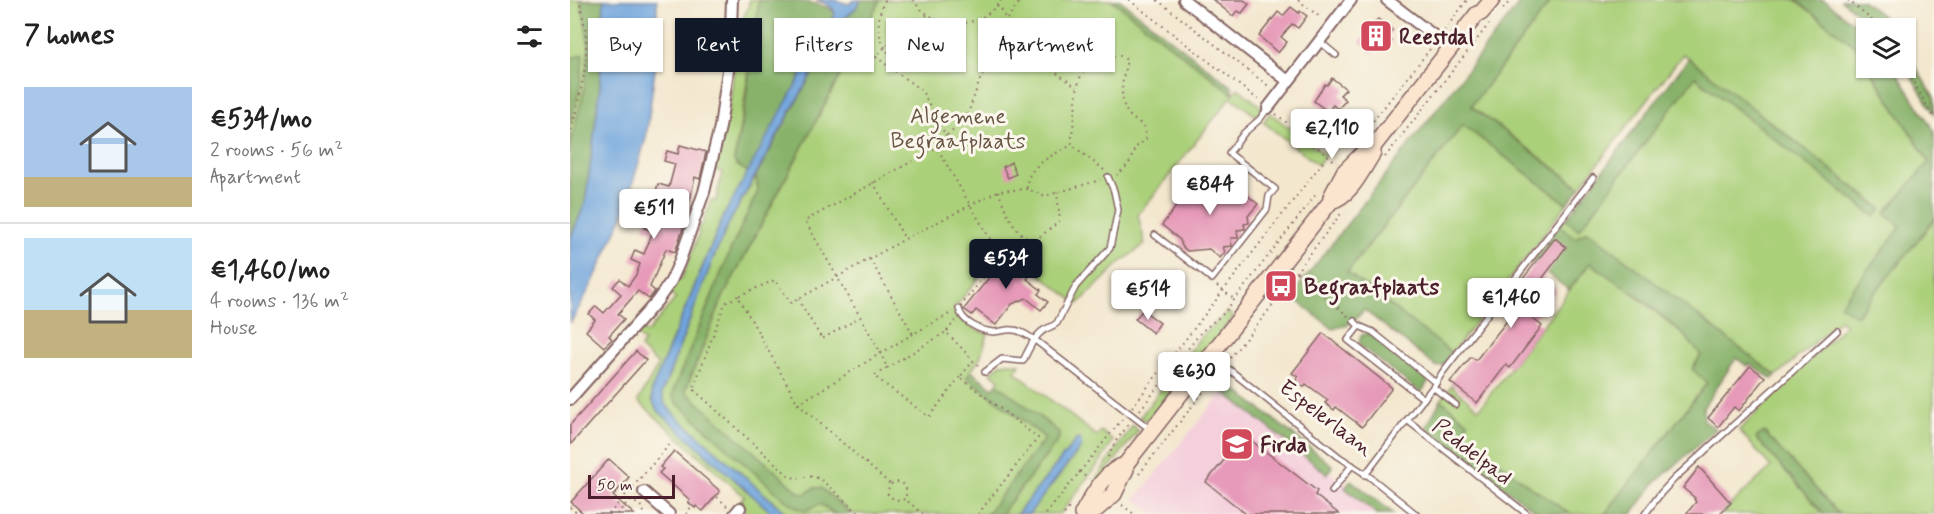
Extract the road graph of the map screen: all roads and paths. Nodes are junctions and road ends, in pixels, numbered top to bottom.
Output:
1 (579, 0) edge
2 (732, 0) edge
3 (885, 0) edge
4 (913, 0) edge
5 (1001, 0) edge
6 (1022, 0) edge
7 (1129, 0) edge
8 (1157, 0) edge
9 (1184, 0) edge
10 (1298, 0) edge
11 (1351, 0) edge
12 (1467, 0) edge
13 (1492, 0) edge
14 (1848, 0) edge
15 (1392, 2) edge
16 (997, 6) junction
17 (1480, 7) edge
18 (1195, 8) edge
19 (927, 15) junction
20 (1320, 17) dead end
21 (934, 18) edge
22 (1005, 18) edge
23 (1008, 18) edge
24 (1869, 18) edge
25 (1185, 22) junction
26 (966, 23) edge
27 (1319, 41) junction
28 (1444, 44) junction
29 (884, 48) junction
30 (886, 50) edge
31 (1336, 55) dead end
32 (985, 72) edge
33 (1054, 72) edge
34 (1911, 78) edge
35 (1288, 81) junction
36 (1268, 86) dead end
37 (1077, 87) junction
38 (1268, 108) junction
39 (1934, 118) edge
40 (570, 136) edge
41 (946, 136) junction
42 (1357, 142) dead end
43 (1072, 145) junction
44 (937, 148) junction
45 (1340, 165) dead end
46 (1335, 170) dead end
47 (1108, 177) junction
48 (1593, 178) dead end
49 (873, 182) junction
50 (1321, 188) dead end
51 (1027, 189) junction
52 (998, 190) junction
53 (1057, 192) junction
54 (970, 205) junction
55 (1155, 235) dead end
56 (905, 239) junction
57 (870, 259) junction
58 (1296, 272) dead end
59 (837, 278) junction
60 (1213, 283) dead end
61 (1224, 291) junction
62 (738, 296) junction
63 (798, 299) junction
64 (1235, 300) junction
65 (959, 312) junction
66 (860, 317) junction
67 (1354, 321) joint
68 (1359, 326) junction
69 (1837, 331) dead end
70 (946, 332) junction
71 (913, 334) junction
72 (1035, 340) junction
73 (881, 353) junction
74 (1211, 355) junction
75 (1168, 359) junction
76 (1175, 365) junction
77 (887, 368) junction
78 (986, 372) dead end
79 (1219, 372) dead end
80 (960, 377) junction
81 (1192, 379) junction
82 (1435, 385) junction
83 (570, 399) edge
84 (1424, 399) junction
85 (798, 404) junction
86 (1456, 405) dead end
87 (1128, 412) junction
88 (1134, 417) junction
89 (1407, 420) junction
90 (1152, 431) junction
91 (671, 443) dead end
92 (1107, 459) dead end
93 (1125, 465) junction
94 (1352, 465) junction
95 (1079, 471) junction
96 (1365, 475) junction
97 (1136, 477) dead end
98 (1088, 479) dead end
99 (890, 484) junction
100 (1332, 491) dead end
101 (644, 492) dead end
102 (717, 497) dead end
103 (905, 499) junction
104 (612, 500) dead end
105 (1117, 501) dead end
106 (617, 504) junction
107 (692, 506) dead end
108 (570, 507) edge
109 (736, 511) edge
110 (1071, 511) edge
111 (578, 514) edge
112 (609, 514) edge
113 (617, 514) edge
114 (645, 514) edge
115 (669, 514) edge
116 (686, 514) edge
117 (860, 514) edge
118 (923, 514) edge
119 (978, 514) edge
120 (1046, 514) edge
121 (1091, 514) edge
122 (1134, 514) edge
123 (1416, 514) edge
124 (1527, 514) edge
125 (1645, 514) edge

1 - 40 path
2 - 83 street
3 - 29 path
4 - 19 path
5 - 16 path
6 - 23 path
7 - 38 path
8 - 25 path
9 - 18 street
10 - 20 path
11 - 27 street
12 - 28 path
13 - 17 main road
14 - 24 path
15 - 28 street
16 - 22 path
16 - 26 path
17 - 28 main road
18 - 25 path
18 - 35 street
19 - 21 path
19 - 29 path
25 - 36 path
27 - 31 lane
27 - 35 street
28 - 42 path
28 - 74 main road
29 - 30 path
29 - 41 path
32 - 41 path
33 - 37 path
34 - 39 path
35 - 38 street
37 - 43 path
37 - 47 path
38 - 55 lane
38 - 61 path
41 - 44 path
43 - 47 path
43 - 51 path
44 - 49 path
44 - 54 path
45 - 46 path
47 - 53 path
47 - 72 lane
48 - 82 lane
49 - 56 path
49 - 59 path
50 - 64 path
51 - 52 path
51 - 53 path
52 - 53 path
52 - 54 path
54 - 56 path
54 - 65 path
56 - 57 path
57 - 59 path
57 - 71 path
58 - 67 path
59 - 63 path
59 - 66 path
60 - 61 path
61 - 64 path
61 - 75 path
62 - 63 path
62 - 85 path
62 - 117 path
63 - 66 path
64 - 76 path
65 - 70 path
65 - 71 path
65 - 72 lane
66 - 73 path
67 - 68 lane, Peddelpad
68 - 82 lane, Peddelpad
68 - 84 lane
69 - 125 lane
70 - 77 path
70 - 80 path
71 - 73 path
72 - 78 lane
72 - 87 lane
73 - 77 path
73 - 85 path
74 - 81 main road
74 - 94 lane, Espelerlaan
75 - 76 lane
75 - 87 path
76 - 81 lane
76 - 88 path
77 - 80 path
79 - 97 path
80 - 119 path
81 - 90 main road
82 - 84 lane, Peddelpad
82 - 86 lane
84 - 89 lane, Peddelpad
85 - 99 path
87 - 88 lane
87 - 95 path
88 - 90 lane
88 - 92 path
89 - 96 lane
89 - 124 lane, Peddelpad
90 - 93 main road
91 - 106 path
93 - 110 main road
93 - 121 main road
94 - 96 lane, Espelerlaan
94 - 100 lane
95 - 98 path
95 - 120 path
96 - 123 lane, Espelerlaan
99 - 103 path
99 - 103 path
101 - 115 street
102 - 109 path
103 - 118 path
104 - 106 path
105 - 122 path
106 - 112 path
107 - 116 path
108 - 111 path
113 - 114 path

